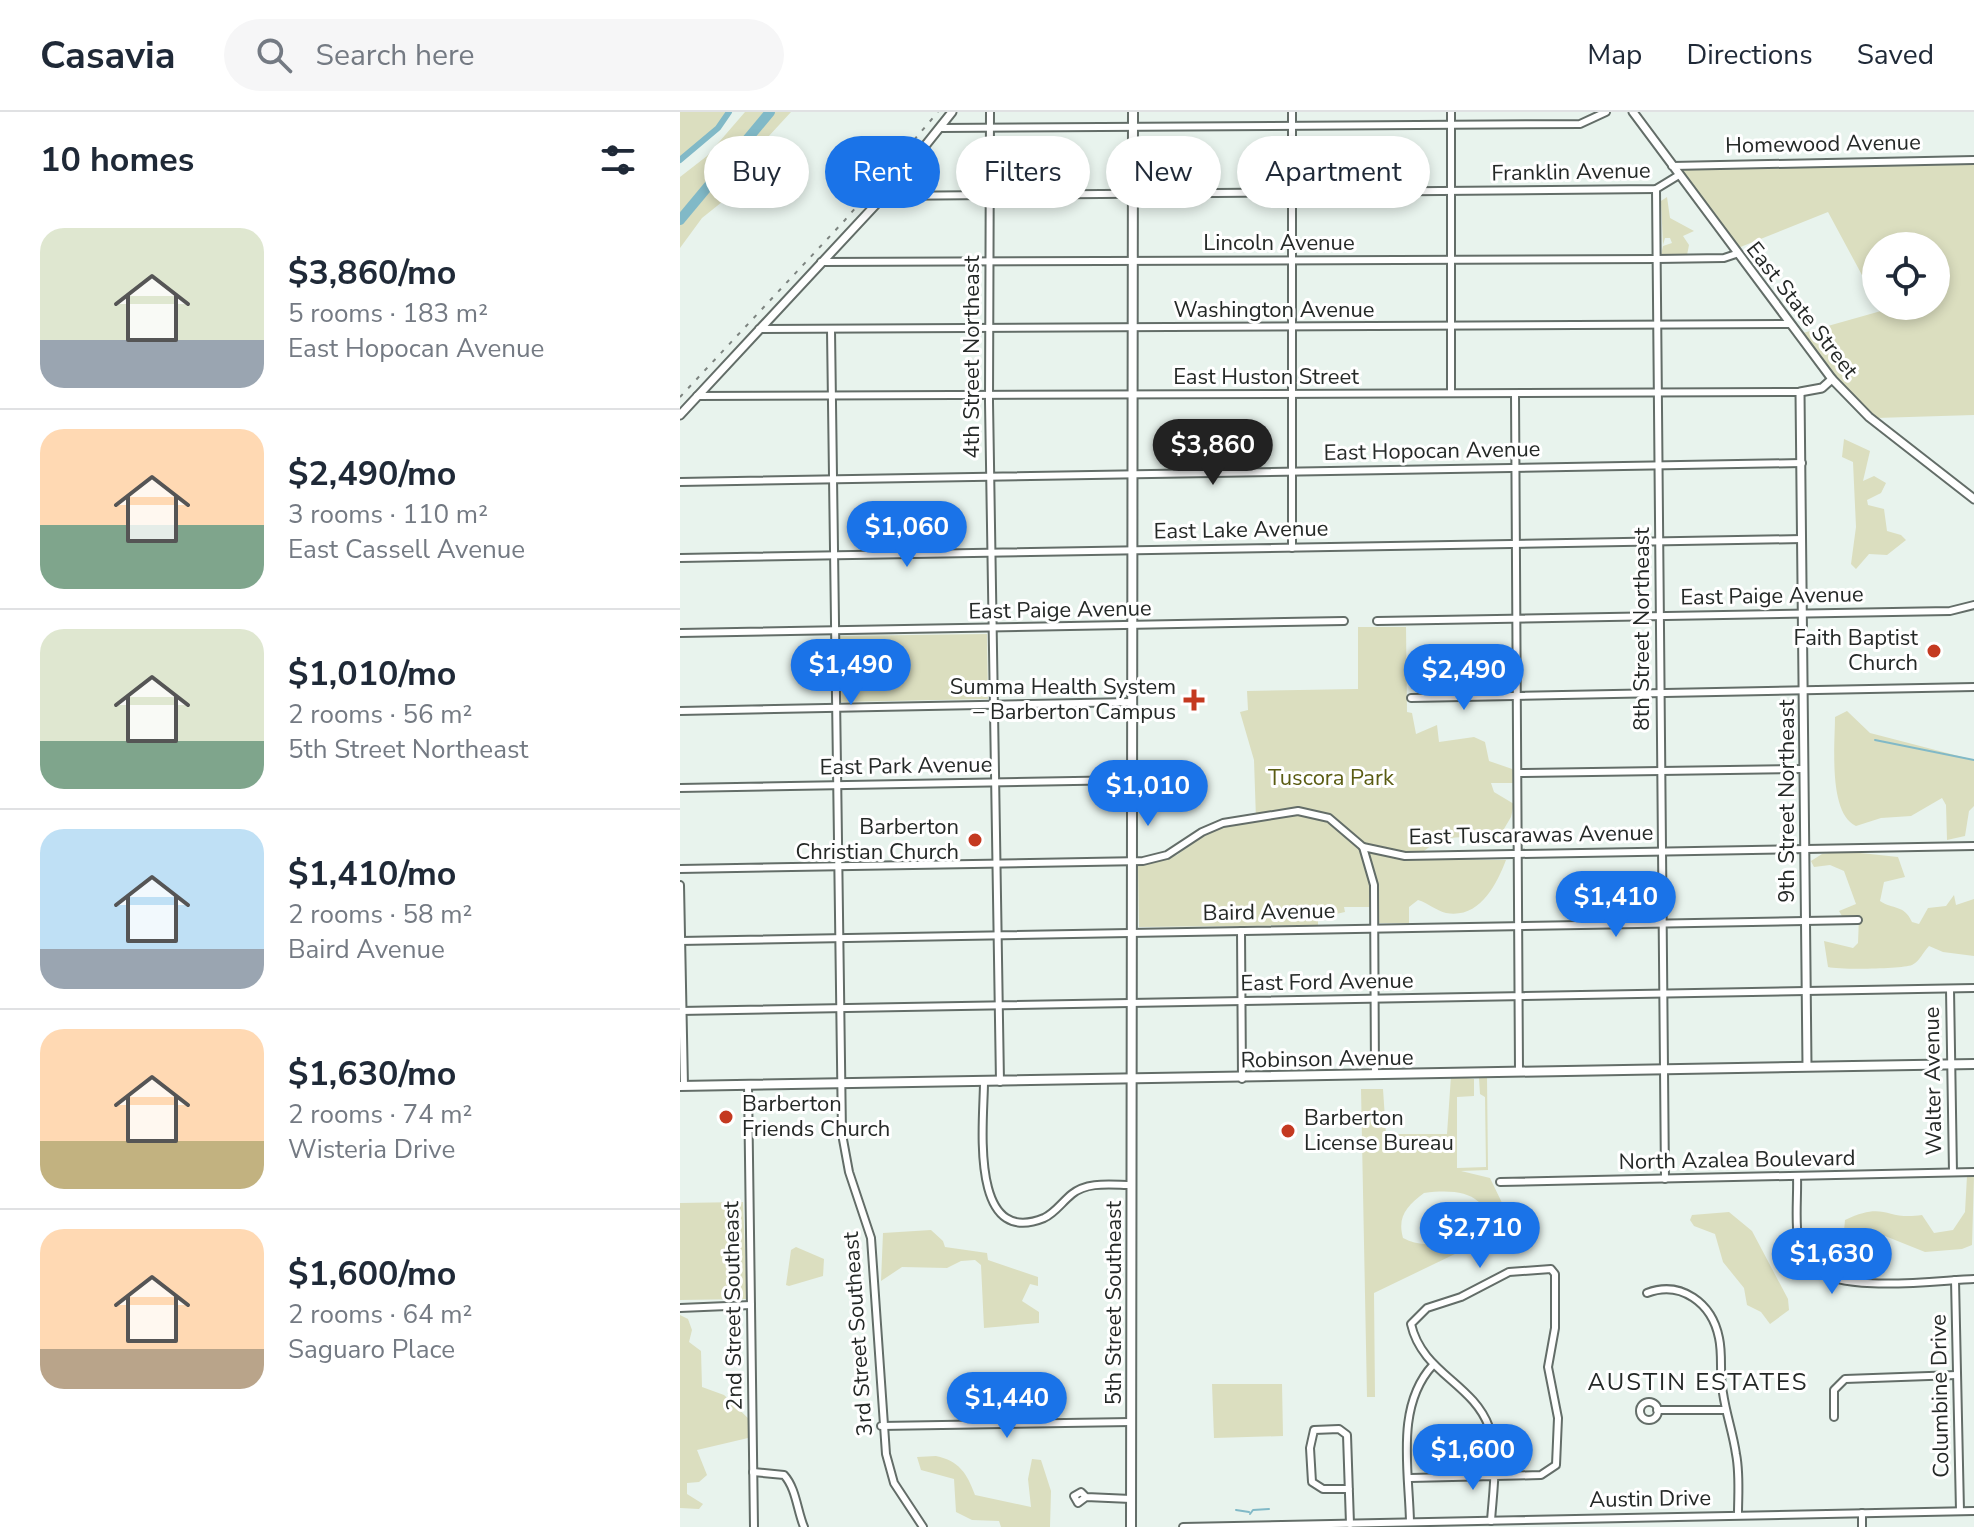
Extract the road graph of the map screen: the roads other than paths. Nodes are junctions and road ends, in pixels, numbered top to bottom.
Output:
1 (952, 112) edge
2 (990, 112) edge
3 (1133, 112) edge
4 (1292, 112) edge
5 (1451, 112) edge
6 (1606, 112) edge
7 (1633, 112) edge
8 (1451, 125) junction
9 (1292, 126) junction
10 (940, 128) junction
11 (990, 128) junction
12 (1133, 128) junction
13 (933, 136) edge
14 (990, 136) edge
15 (1133, 136) edge
16 (1292, 136) edge
17 (1974, 160) edge
18 (1672, 166) junction
19 (1679, 175) junction
20 (1656, 189) junction
21 (1430, 192) edge
22 (1451, 192) junction
23 (872, 208) edge
24 (990, 208) edge
25 (1133, 208) edge
26 (1292, 208) edge
27 (1736, 254) junction
28 (1657, 259) junction
29 (1292, 260) junction
30 (1451, 260) junction
31 (821, 262) junction
32 (990, 262) junction
33 (1133, 262) junction
34 (1790, 324) junction
35 (1658, 326) junction
36 (1451, 327) junction
37 (1292, 328) junction
38 (759, 329) junction
39 (1133, 329) junction
40 (831, 330) junction
41 (989, 330) junction
42 (1832, 379) junction
43 (1800, 392) junction
44 (1451, 393) junction
45 (1658, 393) junction
46 (1515, 394) junction
47 (1292, 395) junction
48 (697, 396) junction
49 (1133, 396) junction
50 (989, 397) junction
51 (830, 398) junction
52 (680, 415) edge
53 (1802, 463) junction
54 (1659, 465) junction
55 (1515, 467) junction
56 (1292, 471) junction
57 (1132, 474) junction
58 (990, 476) junction
59 (833, 479) junction
60 (680, 482) edge
61 (1974, 499) edge
62 (1802, 539) junction
63 (1659, 540) junction
64 (1516, 543) junction
65 (1292, 548) junction
66 (1133, 550) junction
67 (991, 552) junction
68 (834, 555) junction
69 (680, 558) edge
70 (1974, 605) edge
71 (1803, 614) junction
72 (1660, 617) junction
73 (1516, 619) junction
74 (1344, 621) dead end
75 (1377, 621) dead end
76 (1133, 626) junction
77 (993, 629) junction
78 (834, 631) junction
79 (680, 633) edge
80 (1974, 687) edge
81 (1804, 691) junction
82 (1660, 693) junction
83 (1516, 696) junction
84 (1411, 698) dead end
85 (1132, 702) junction
86 (995, 705) junction
87 (836, 708) junction
88 (680, 711) edge
89 (1804, 769) junction
90 (1661, 771) junction
91 (1518, 773) junction
92 (1132, 780) junction
93 (996, 783) junction
94 (837, 785) junction
95 (680, 788) edge
96 (1974, 846) edge
97 (1363, 847) junction
98 (1805, 849) junction
99 (1662, 851) junction
100 (1517, 854) junction
101 (1132, 861) junction
102 (997, 863) junction
103 (838, 866) junction
104 (680, 869) edge
105 (680, 885) edge
106 (1858, 920) dead end
107 (1806, 921) junction
108 (1662, 924) junction
109 (1518, 926) junction
110 (1374, 929) junction
111 (1241, 931) junction
112 (1132, 933) junction
113 (998, 935) junction
114 (840, 938) junction
115 (681, 941) edge
116 (1974, 988) edge
117 (1950, 989) junction
118 (1806, 991) junction
119 (1663, 995) junction
120 (1519, 997) junction
121 (1375, 999) junction
122 (1241, 1002) junction
123 (1132, 1003) junction
124 (1000, 1006) junction
125 (841, 1009) junction
126 (681, 1011) edge
127 (1950, 1064) junction
128 (1974, 1064) edge
129 (1807, 1066) junction
130 (1663, 1069) junction
131 (1519, 1072) junction
132 (1375, 1075) junction
133 (1242, 1079) junction
134 (1132, 1080) junction
135 (984, 1082) junction
136 (1000, 1082) junction
137 (842, 1084) junction
138 (748, 1085) junction
139 (682, 1086) edge
140 (1953, 1172) junction
141 (1974, 1172) edge
142 (1797, 1176) junction
143 (1665, 1179) junction
144 (1500, 1182) dead end
145 (1133, 1185) junction
146 (1974, 1279) edge
147 (1955, 1280) junction
148 (1647, 1293) dead end
149 (751, 1305) junction
150 (680, 1308) edge
151 (1433, 1365) junction
152 (1957, 1375) junction
153 (1657, 1410) dead end
154 (1725, 1410) junction
155 (1834, 1417) dead end
156 (1131, 1422) junction
157 (881, 1426) junction
158 (753, 1472) junction
159 (1493, 1477) junction
160 (1410, 1478) junction
161 (1349, 1489) junction
162 (1086, 1497) dead end
163 (1131, 1499) junction
164 (1960, 1511) junction
165 (1974, 1511) edge
166 (1862, 1513) junction
167 (1738, 1515) junction
168 (1491, 1521) junction
169 (1410, 1522) junction
170 (1585, 1523) edge
171 (1350, 1524) junction
172 (1429, 1524) edge
173 (1302, 1526) edge
174 (754, 1527) edge
175 (804, 1527) edge
176 (923, 1527) edge
177 (1131, 1527) edge
178 (1183, 1527) edge
179 (1862, 1527) edge

1 - 10 street
2 - 11 street, 4th Street Northeast
3 - 12 main road, 5th Street Southeast
4 - 9 street
5 - 8 street
6 - 8 street
7 - 18 street, East State Street
8 - 9 street
8 - 22 street
9 - 12 street
9 - 16 street
10 - 11 street
10 - 13 street
11 - 12 street
11 - 14 street, 4th Street Northeast
12 - 15 main road, 5th Street Southeast
17 - 18 street, Homewood Avenue
18 - 19 street, East State Street
19 - 20 street, Franklin Avenue
19 - 27 street, East State Street
20 - 22 street, Franklin Avenue
20 - 28 street, 8th Street Northeast
21 - 22 street, Franklin Avenue
22 - 30 street
23 - 31 street
24 - 32 street, 4th Street Northeast
25 - 33 main road, 5th Street Southeast
26 - 29 street
27 - 28 street, Lincoln Avenue
27 - 34 street, East State Street
28 - 30 street, Lincoln Avenue
28 - 35 street, 8th Street Northeast
29 - 30 street, Lincoln Avenue
29 - 33 street, Lincoln Avenue
29 - 37 street
30 - 36 street
31 - 32 street, Lincoln Avenue
31 - 38 street
32 - 33 street, Lincoln Avenue
32 - 41 street, 4th Street Northeast
33 - 39 main road, 5th Street Southeast
34 - 35 street, Washington Avenue
34 - 42 street, East State Street
35 - 36 street, Washington Avenue
35 - 45 street, 8th Street Northeast
36 - 37 street, Washington Avenue
36 - 44 street
37 - 39 street, Washington Avenue
37 - 47 street
38 - 40 street, Washington Avenue
38 - 48 street
39 - 41 street, Washington Avenue
39 - 49 main road, 5th Street Southeast
40 - 41 street, Washington Avenue
40 - 51 street, 3rd Street Southeast
41 - 50 street, 4th Street Northeast
42 - 43 street, East Huston Street
42 - 61 street, East State Street
43 - 45 street, East Huston Street
43 - 53 street, 9th Street Northeast
44 - 46 street, East Huston Street
44 - 47 street, East Huston Street
45 - 46 street, East Huston Street
45 - 54 street, 8th Street Northeast
46 - 55 street
47 - 49 street, East Huston Street
47 - 56 street
48 - 51 street, East Huston Street
48 - 52 street
49 - 50 street, East Huston Street
49 - 57 main road, 5th Street Southeast
50 - 51 street, East Huston Street
50 - 58 street, 4th Street Northeast
51 - 59 street, 3rd Street Southeast
53 - 54 street, East Hopocan Avenue
53 - 62 street, 9th Street Northeast
54 - 55 street, East Hopocan Avenue
54 - 63 street, 8th Street Northeast
55 - 56 street, East Hopocan Avenue
55 - 64 street
56 - 57 street, East Hopocan Avenue
56 - 65 street
57 - 58 street, East Hopocan Avenue
57 - 66 main road, 5th Street Southeast
58 - 59 street, East Hopocan Avenue
58 - 67 street, 4th Street Northeast
59 - 60 street, East Hopocan Avenue
59 - 68 street, 3rd Street Southeast
62 - 63 street, East Lake Avenue
62 - 71 street, 9th Street Northeast
63 - 64 street, East Lake Avenue
63 - 72 street, 8th Street Northeast
64 - 65 street, East Lake Avenue
64 - 73 street
65 - 66 street, East Lake Avenue
66 - 67 street, East Lake Avenue
66 - 76 main road, 5th Street Southeast
67 - 68 street, East Lake Avenue
67 - 77 street, 4th Street Northeast
68 - 69 street, East Lake Avenue
68 - 78 street, 3rd Street Southeast
70 - 71 street, East Paige Avenue
71 - 72 street, East Paige Avenue
71 - 81 street, 9th Street Northeast
72 - 73 street, East Paige Avenue
72 - 82 street, 8th Street Northeast
73 - 75 street, East Paige Avenue
73 - 83 street
74 - 76 street, East Paige Avenue
76 - 77 street, East Paige Avenue
76 - 85 main road, 5th Street Southeast
77 - 78 street, East Paige Avenue
77 - 86 street, 4th Street Northeast
78 - 79 street, East Paige Avenue
78 - 87 street, 3rd Street Southeast
80 - 81 street
81 - 82 street
81 - 89 street, 9th Street Northeast
82 - 83 street
82 - 90 street, 8th Street Northeast
83 - 84 street
83 - 91 street
85 - 86 street
85 - 92 main road, 5th Street Southeast
86 - 87 street
86 - 93 street, 4th Street Northeast
87 - 88 street
87 - 94 street, 3rd Street Southeast
89 - 90 street
89 - 98 street, 9th Street Northeast
90 - 91 street
90 - 99 street, 8th Street Northeast
91 - 100 street
92 - 93 street, East Park Avenue
92 - 101 main road, 5th Street Southeast
93 - 94 street, East Park Avenue
93 - 102 street, 4th Street Northeast
94 - 95 street, East Park Avenue
94 - 103 street, 3rd Street Southeast
96 - 98 street, East Tuscarawas Avenue
97 - 100 street, East Tuscarawas Avenue
97 - 101 street, East Tuscarawas Avenue
97 - 110 street
98 - 99 street, East Tuscarawas Avenue
98 - 107 street, 9th Street Northeast
99 - 100 street, East Tuscarawas Avenue
99 - 108 street, 8th Street Northeast
100 - 109 street
101 - 102 street, East Tuscarawas Avenue
101 - 112 main road, 5th Street Southeast
102 - 103 street, East Tuscarawas Avenue
102 - 113 street, 4th Street Northeast
103 - 104 street, East Tuscarawas Avenue
103 - 114 street, 3rd Street Southeast
105 - 115 street
106 - 107 street, Baird Avenue
107 - 108 street, Baird Avenue
107 - 118 street, 9th Street Northeast
108 - 109 street, Baird Avenue
108 - 119 street, 8th Street Northeast
109 - 110 street, Baird Avenue
109 - 120 street
110 - 111 street, Baird Avenue
110 - 121 street
111 - 112 street, Baird Avenue
111 - 122 street
112 - 113 street, Baird Avenue
112 - 123 main road, 5th Street Southeast
113 - 114 street, Baird Avenue
113 - 124 street, 4th Street Northeast
114 - 115 street, Baird Avenue
114 - 125 street, 3rd Street Southeast
115 - 126 street
116 - 117 street, East Ford Avenue
117 - 118 street, East Ford Avenue
117 - 127 street, Walter Avenue
118 - 119 street, East Ford Avenue
118 - 129 street, 9th Street Northeast
119 - 120 street, East Ford Avenue
119 - 130 street, 8th Street Northeast
120 - 121 street, East Ford Avenue
120 - 131 street
121 - 122 street, East Ford Avenue
121 - 132 street
122 - 123 street, East Ford Avenue
122 - 133 street
123 - 124 street, East Ford Avenue
123 - 134 main road, 5th Street Southeast
124 - 125 street, East Ford Avenue
124 - 136 street, 4th Street Northeast
125 - 126 street, East Ford Avenue
125 - 137 street, 3rd Street Southeast
126 - 139 street
127 - 128 main road, Robinson Avenue
127 - 129 main road, Robinson Avenue
127 - 140 street, Walter Avenue
129 - 130 main road, Robinson Avenue
130 - 131 main road, Robinson Avenue
130 - 143 street, 8th Street Northeast
131 - 132 main road, Robinson Avenue
132 - 133 main road, Robinson Avenue
133 - 134 main road, Robinson Avenue
134 - 136 main road, Robinson Avenue
134 - 145 main road, 5th Street Southeast
135 - 136 main road, Robinson Avenue
135 - 137 main road, Robinson Avenue
135 - 145 street
137 - 138 main road, Robinson Avenue
137 - 157 street, 3rd Street Southeast
138 - 139 main road, Robinson Avenue
138 - 149 street, 2nd Street Southeast
140 - 141 street, North Azalea Boulevard
140 - 142 street, North Azalea Boulevard
142 - 143 street, North Azalea Boulevard
142 - 147 street
143 - 144 street, North Azalea Boulevard
145 - 156 main road, 5th Street Southeast
146 - 147 street
147 - 152 street, Columbine Drive
148 - 154 street
149 - 150 street
149 - 158 street, 2nd Street Southeast
151 - 159 street
151 - 159 street
151 - 160 street
152 - 155 street
152 - 164 street, Columbine Drive
153 - 154 street
154 - 167 street
156 - 157 street
156 - 163 main road, 5th Street Southeast
157 - 176 street, 3rd Street Southeast
158 - 174 street, 2nd Street Southeast
158 - 175 street
159 - 160 street
159 - 168 street
160 - 169 street
161 - 161 street
161 - 171 street
162 - 163 street
163 - 177 main road, 5th Street Southeast
164 - 165 street, Austin Drive
164 - 166 street, Austin Drive
166 - 167 street, Austin Drive
166 - 179 street
167 - 170 street, Austin Drive
168 - 170 street, Austin Drive
168 - 172 street, Austin Drive
169 - 171 street, Austin Drive
169 - 172 street, Austin Drive
171 - 173 street, Austin Drive
173 - 178 street, Austin Drive

